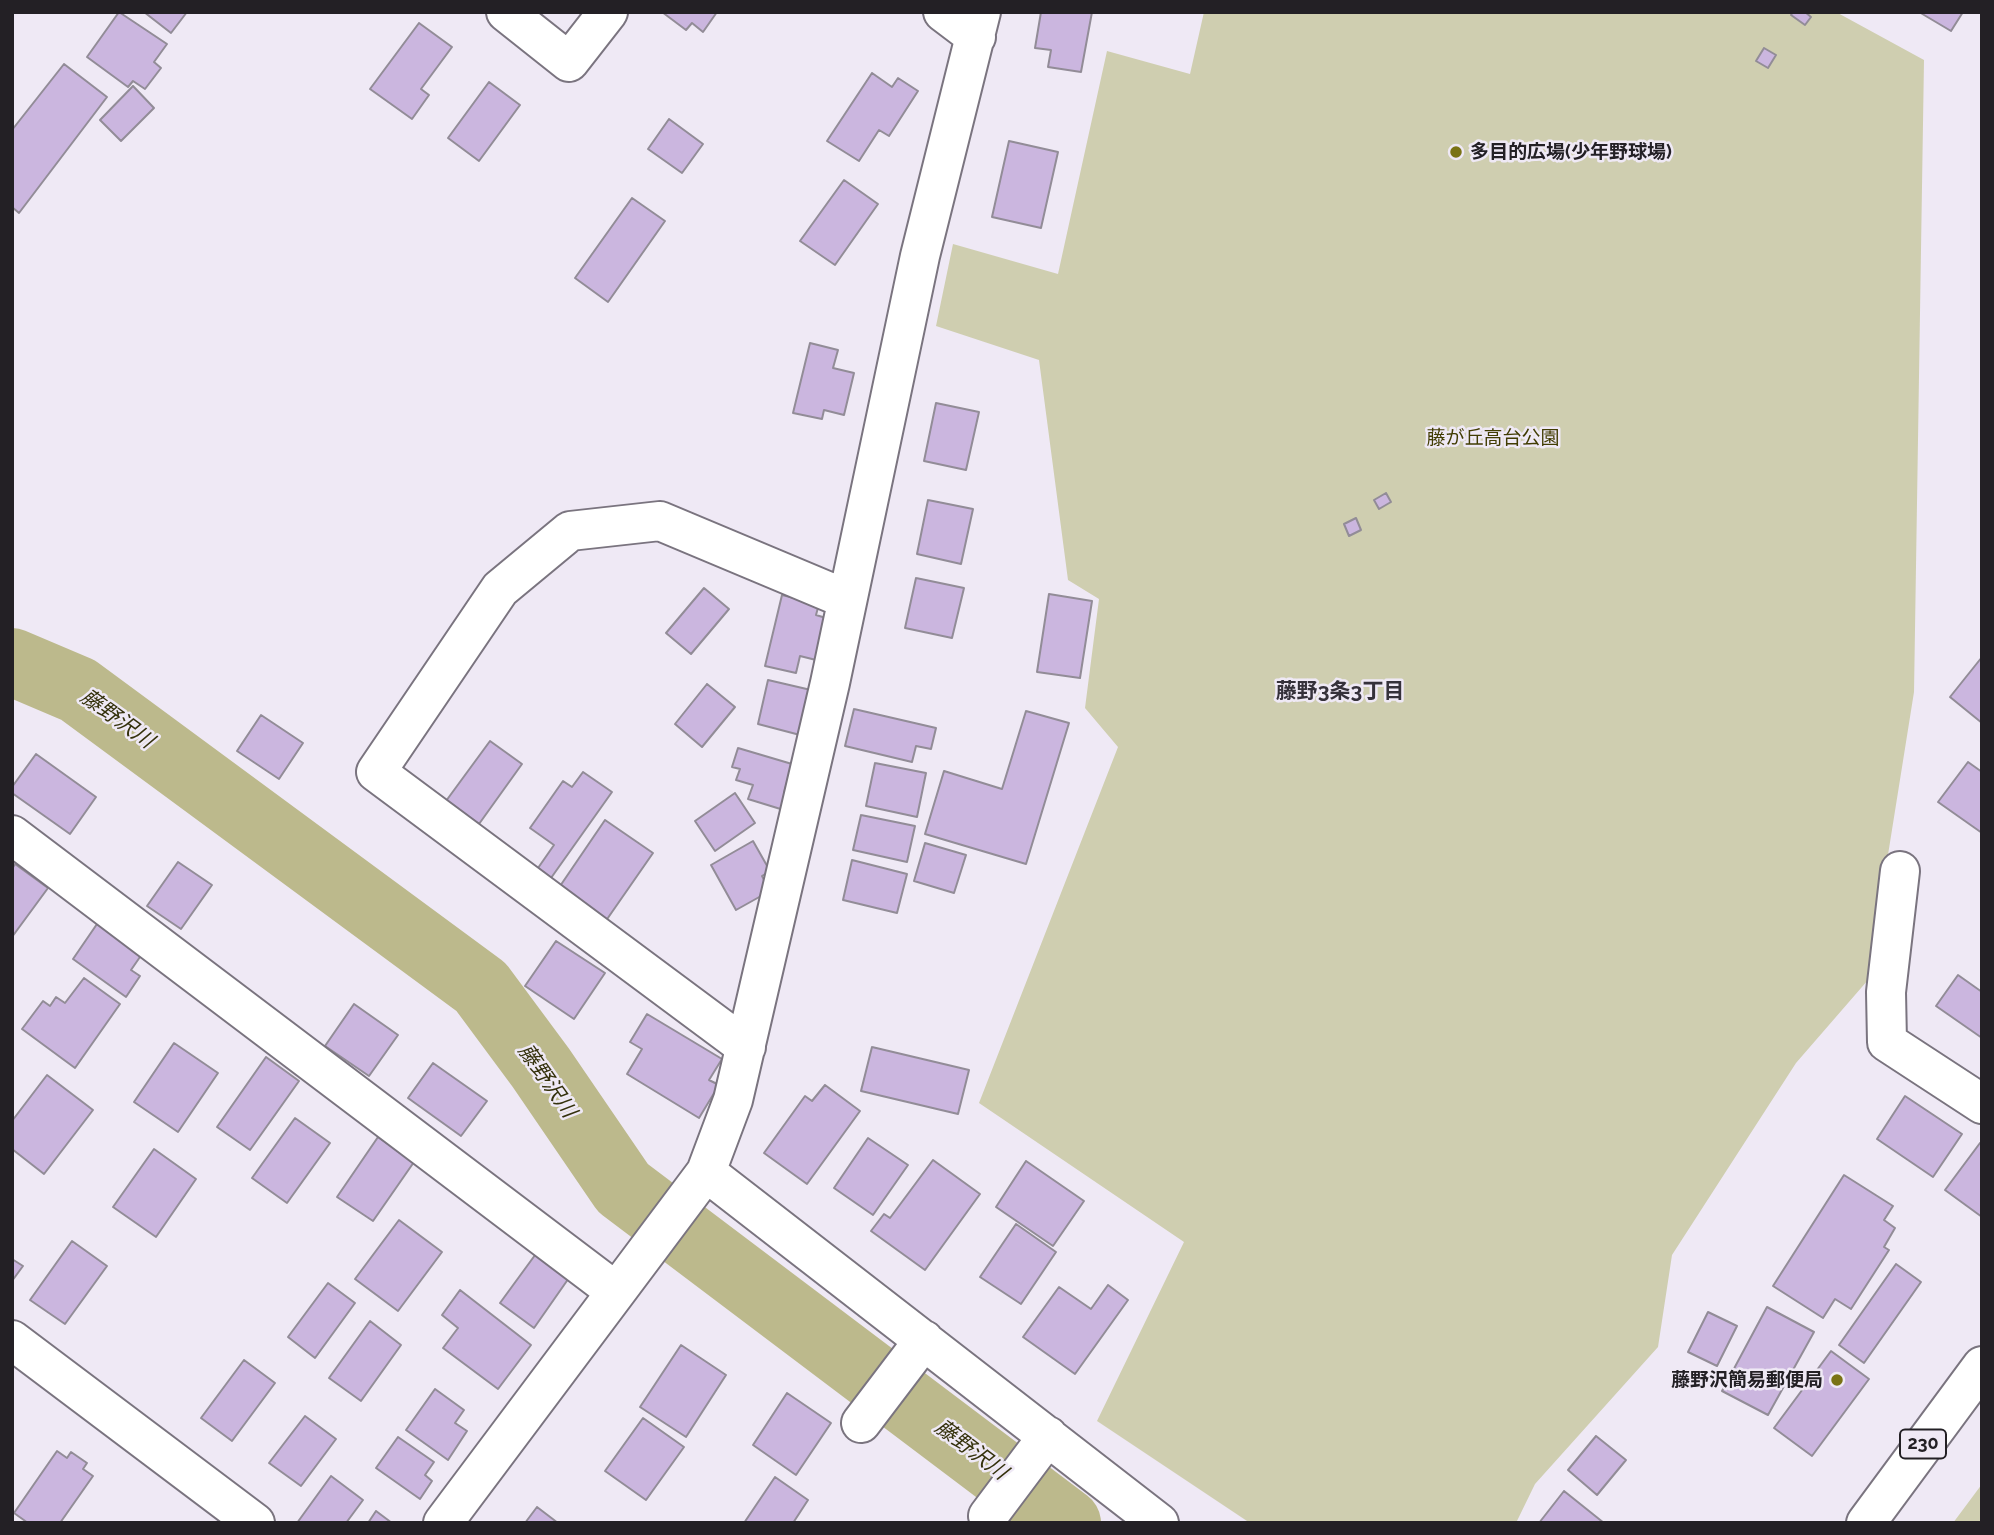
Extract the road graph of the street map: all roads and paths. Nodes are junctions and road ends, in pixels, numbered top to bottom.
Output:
1 (506, 12) edge
2 (608, 12) edge
3 (943, 12) edge
4 (978, 24) edge
5 (846, 599) junction
6 (12, 835) edge
7 (1900, 871) dead end
8 (746, 1047) junction
9 (1982, 1104) edge
10 (700, 1179) junction
11 (625, 1278) junction
12 (924, 1339) junction
13 (12, 1340) edge
14 (1982, 1366) edge
15 (861, 1423) dead end
16 (1048, 1436) junction
17 (988, 1516) dead end
18 (255, 1523) edge
19 (443, 1523) edge
20 (1159, 1523) edge
21 (1866, 1523) edge

1 - 2 main road
3 - 4 main road
4 - 5 main road
5 - 8 main road
5 - 8 main road
6 - 11 main road
7 - 9 main road
8 - 10 main road
10 - 11 main road
10 - 12 main road
11 - 19 main road
12 - 15 main road
12 - 16 main road
13 - 18 main road
14 - 21 main road, 230
16 - 17 main road
16 - 20 main road

